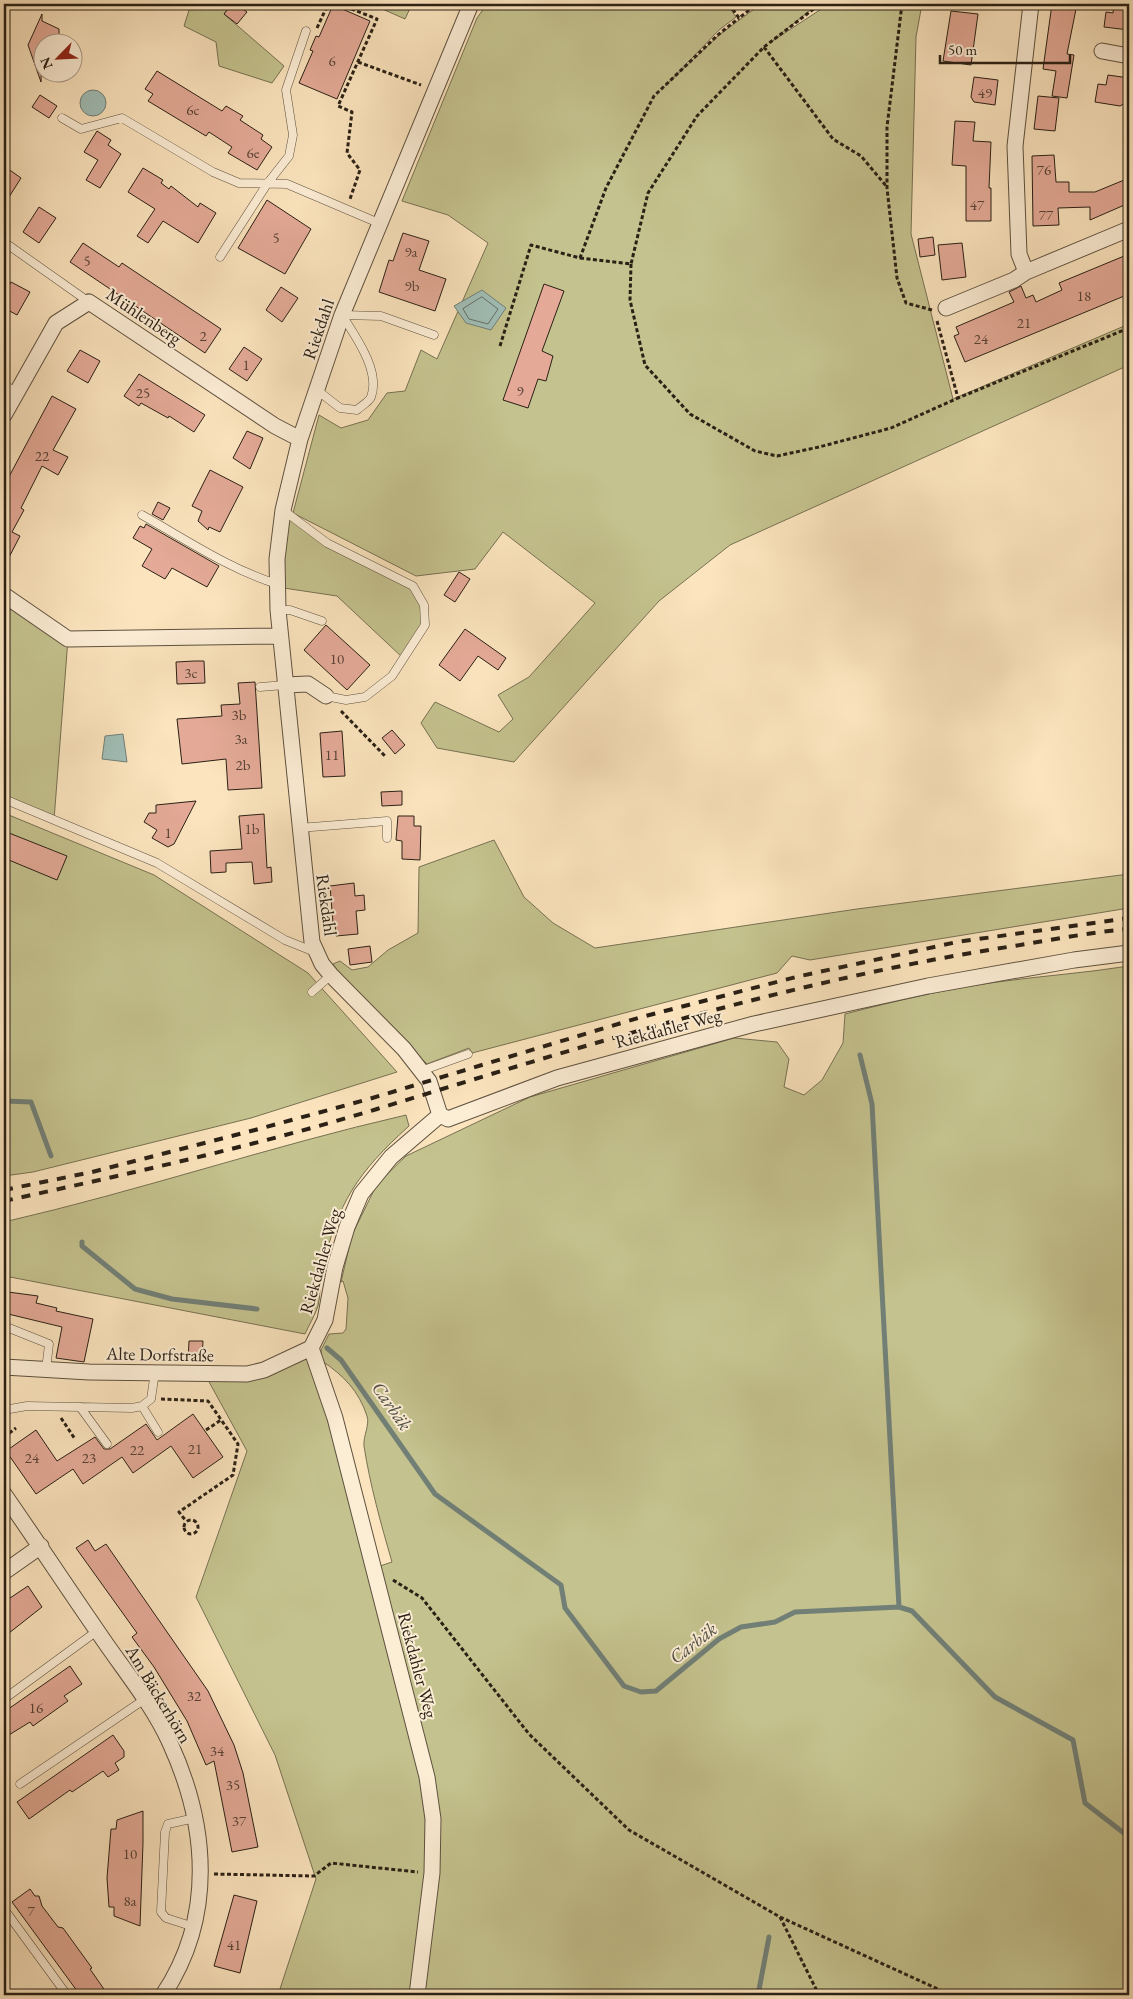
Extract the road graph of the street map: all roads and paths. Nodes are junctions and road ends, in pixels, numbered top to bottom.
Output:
1 (328, 4) edge
2 (339, 4) edge
3 (471, 4) edge
4 (729, 4) edge
5 (757, 4) edge
6 (820, 4) edge
7 (902, 4) edge
8 (1031, 4) edge
9 (739, 18) junction
10 (306, 31) joint
11 (764, 47) junction
12 (1102, 51) dead end
13 (1129, 56) edge
14 (358, 62) junction
15 (435, 90) junction
16 (62, 118) dead end
17 (268, 184) junction
18 (887, 188) junction
19 (347, 209) junction
20 (381, 224) junction
21 (1129, 229) edge
22 (4, 242) edge
23 (220, 257) dead end
24 (580, 258) junction
25 (631, 264) junction
26 (1026, 272) junction
27 (89, 302) junction
28 (939, 313) junction
29 (342, 316) junction
30 (1129, 328) edge
31 (434, 335) dead end
32 (500, 346) dead end
33 (10, 389) edge
34 (317, 390) junction
35 (958, 398) junction
36 (4, 415) edge
37 (300, 439) junction
38 (284, 510) junction
39 (142, 515) dead end
40 (277, 584) junction
41 (4, 595) edge
42 (278, 610) junction
43 (322, 621) dead end
44 (280, 636) junction
45 (285, 685) junction
46 (260, 687) dead end
47 (326, 696) junction
48 (385, 756) dead end
49 (4, 799) edge
50 (299, 828) junction
51 (387, 838) dead end
52 (317, 952) junction
53 (1129, 953) edge
54 (331, 975) junction
55 (312, 992) dead end
56 (468, 1054) dead end
57 (421, 1071) junction
58 (440, 1115) junction
59 (4, 1326) edge
60 (311, 1348) junction
61 (4, 1367) edge
62 (46, 1370) junction
63 (155, 1372) junction
64 (151, 1399) junction
65 (142, 1406) junction
66 (54, 1407) junction
67 (80, 1407) junction
68 (4, 1410) edge
69 (221, 1420) junction
70 (16, 1428) dead end
71 (206, 1430) dead end
72 (158, 1432) dead end
73 (4, 1437) edge
74 (75, 1439) dead end
75 (107, 1444) dead end
76 (4, 1494) edge
77 (186, 1521) junction
78 (40, 1546) junction
79 (373, 1568) junction
80 (4, 1572) edge
81 (97, 1630) junction
82 (4, 1699) edge
83 (145, 1699) junction
84 (20, 1784) dead end
85 (195, 1818) junction
86 (432, 1873) junction
87 (201, 1874) junction
88 (7, 1913) dead end
89 (780, 1917) junction
90 (194, 1928) junction
91 (66, 1995) edge
92 (163, 1995) edge
93 (417, 1995) edge
94 (819, 1995) edge
95 (951, 1995) edge

1 - 10 path
2 - 14 path
3 - 15 street, Riekdahl
4 - 9 path
5 - 9 path
6 - 11 path
7 - 18 path
8 - 26 street
9 - 24 path
10 - 17 lane
11 - 18 path
11 - 25 path
12 - 13 street
14 - 15 path
14 - 19 path
15 - 20 street, Riekdahl
16 - 17 lane
17 - 19 lane
17 - 23 lane
18 - 28 path
19 - 20 lane
20 - 29 street, Riekdahl
21 - 26 street
22 - 27 lane
24 - 25 path
24 - 32 path
25 - 35 path
26 - 28 street
27 - 33 street, Mühlenberg
27 - 37 street, Mühlenberg
28 - 35 path
29 - 31 lane
29 - 34 street, Riekdahl
29 - 34 lane
30 - 35 path
33 - 36 street, Mühlenberg
34 - 37 street, Riekdahl
37 - 38 street, Riekdahl
38 - 40 street, Riekdahl
38 - 47 lane
39 - 40 lane
40 - 42 street, Riekdahl
41 - 44 street
42 - 43 lane
42 - 44 street, Riekdahl
44 - 45 street, Riekdahl
45 - 46 lane
45 - 47 street
45 - 50 street, Riekdahl
47 - 48 path
49 - 52 lane
50 - 51 lane
50 - 52 street, Riekdahl
52 - 54 street, Riekdahl
53 - 58 street, Riekdahler Weg
54 - 55 lane
54 - 57 street, Riekdahl
56 - 57 lane
57 - 58 street, Riekdahl
58 - 60 street, Riekdahler Weg
59 - 62 lane
60 - 63 street, Alte Dorfstraße
60 - 79 street, Riekdahler Weg
61 - 62 street, Alte Dorfstraße
62 - 63 street, Alte Dorfstraße
63 - 64 lane
64 - 65 lane
64 - 69 path
65 - 67 lane
65 - 72 lane
66 - 67 lane
66 - 68 lane
66 - 74 path
67 - 75 lane
69 - 71 path
69 - 77 path
70 - 73 path
76 - 78 street, Am Bäckerhörn
77 - 77 path
78 - 80 street
78 - 81 street, Am Bäckerhörn
79 - 86 street, Riekdahler Weg
79 - 89 path
81 - 82 lane
81 - 83 street, Am Bäckerhörn
83 - 84 lane
83 - 85 street, Am Bäckerhörn
85 - 87 street, Am Bäckerhörn
85 - 90 lane
86 - 87 path
86 - 93 street, Riekdahler Weg
87 - 90 street, Am Bäckerhörn
88 - 91 lane
89 - 94 path
89 - 95 path
90 - 92 street, Am Bäckerhörn

